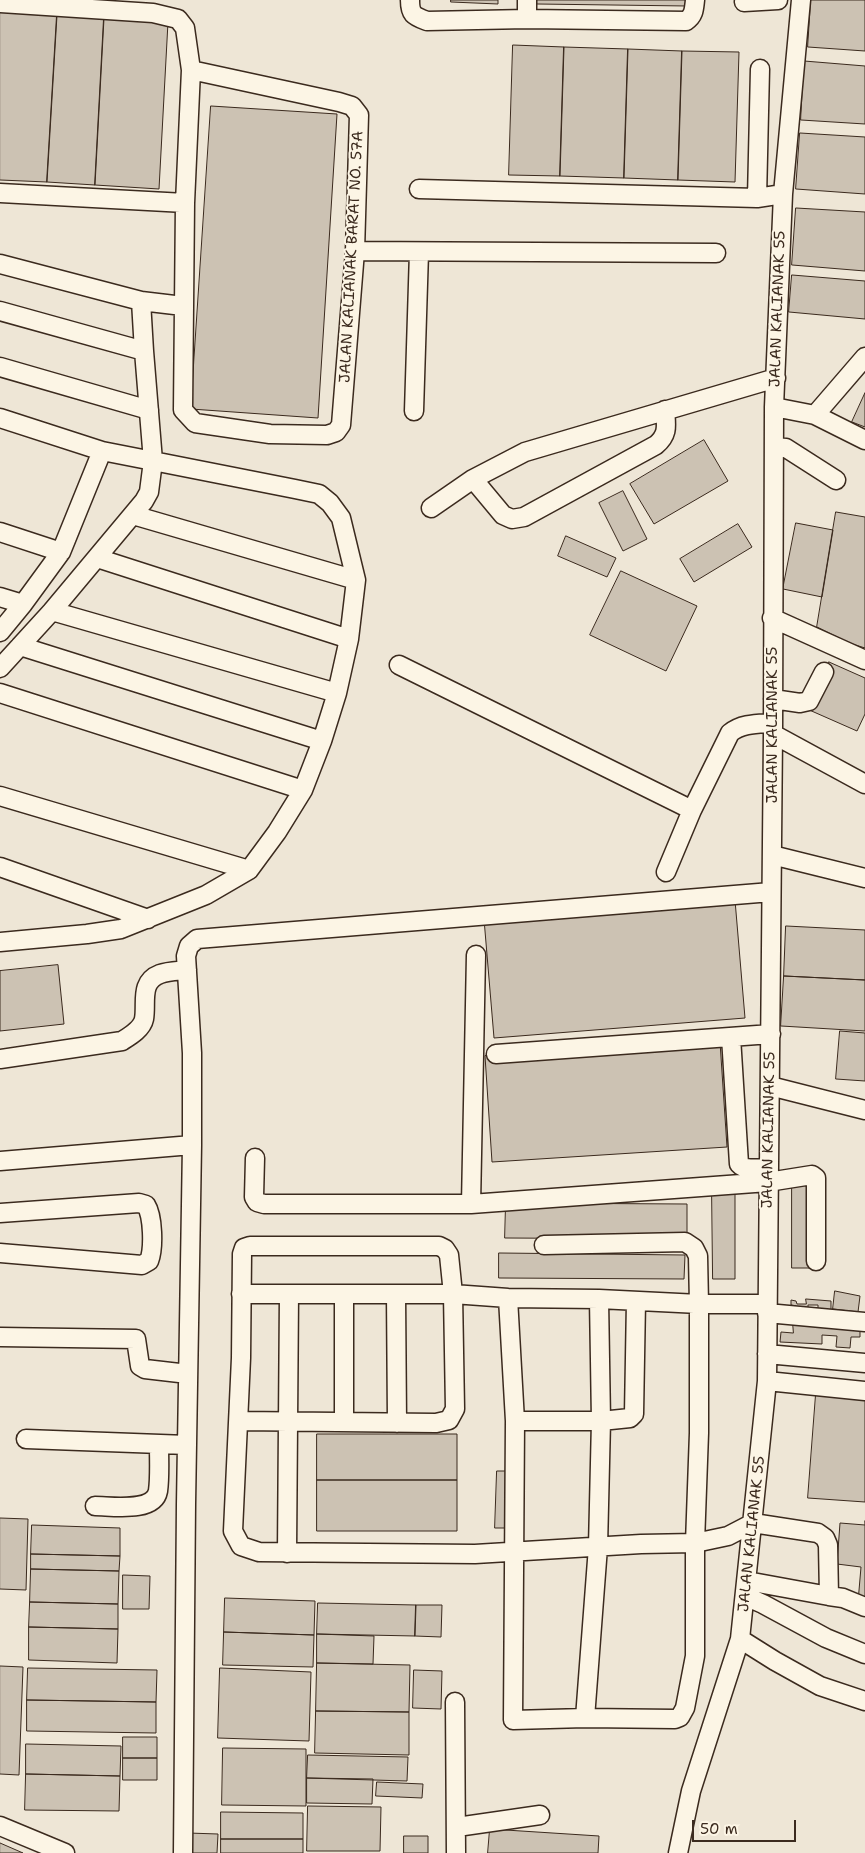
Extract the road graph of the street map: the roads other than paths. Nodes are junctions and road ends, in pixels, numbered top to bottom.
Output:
1 (410, 0) edge
2 (527, 0) edge
3 (695, 0) edge
4 (778, 0) edge
5 (801, 0) edge
6 (744, 2) dead end
7 (0, 3) edge
8 (150, 7) edge
9 (527, 19) junction
10 (760, 69) dead end
11 (191, 70) junction
12 (419, 189) dead end
13 (0, 193) edge
14 (783, 194) junction
15 (757, 198) junction
16 (185, 203) junction
17 (355, 251) junction
18 (419, 252) junction
19 (716, 253) dead end
20 (0, 264) edge
21 (141, 301) junction
22 (183, 306) junction
23 (0, 311) edge
24 (144, 351) junction
25 (865, 357) edge
26 (0, 367) edge
27 (776, 378) junction
28 (774, 407) junction
29 (149, 410) junction
30 (665, 410) junction
31 (414, 411) dead end
32 (815, 415) junction
33 (0, 418) edge
34 (865, 440) edge
35 (774, 447) junction
36 (102, 451) junction
37 (153, 461) junction
38 (473, 479) junction
39 (836, 480) dead end
40 (431, 508) dead end
41 (133, 515) junction
42 (0, 532) edge
43 (61, 552) junction
44 (96, 558) junction
45 (356, 580) junction
46 (0, 597) edge
47 (24, 604) junction
48 (52, 611) junction
49 (772, 618) junction
50 (0, 632) edge
51 (349, 639) junction
52 (20, 646) junction
53 (865, 660) edge
54 (399, 665) dead end
55 (0, 668) edge
56 (824, 672) dead end
57 (0, 693) edge
58 (337, 693) junction
59 (773, 699) junction
60 (773, 729) junction
61 (322, 741) junction
62 (865, 784) edge
63 (303, 790) junction
64 (0, 796) edge
65 (692, 810) junction
66 (772, 855) junction
67 (0, 867) edge
68 (249, 870) junction
69 (666, 872) dead end
70 (865, 878) edge
71 (771, 892) junction
72 (148, 918) junction
73 (5, 938) edge
74 (476, 955) dead end
75 (187, 970) junction
76 (771, 1034) junction
77 (731, 1037) junction
78 (496, 1054) dead end
79 (0, 1059) edge
80 (770, 1086) junction
81 (865, 1110) edge
82 (192, 1145) junction
83 (255, 1158) dead end
84 (0, 1161) edge
85 (768, 1175) junction
86 (471, 1204) junction
87 (0, 1213) edge
88 (544, 1245) dead end
89 (0, 1253) edge
90 (816, 1261) dead end
91 (241, 1294) junction
92 (289, 1294) junction
93 (344, 1294) junction
94 (396, 1294) junction
95 (453, 1294) junction
96 (508, 1298) junction
97 (599, 1299) junction
98 (636, 1301) junction
99 (699, 1304) junction
100 (767, 1309) junction
101 (865, 1322) edge
102 (0, 1337) edge
103 (767, 1354) junction
104 (865, 1363) edge
105 (188, 1374) junction
106 (767, 1381) junction
107 (865, 1391) edge
108 (239, 1421) junction
109 (515, 1421) junction
110 (602, 1421) junction
111 (289, 1422) junction
112 (344, 1422) junction
113 (397, 1422) junction
114 (26, 1439) dead end
115 (159, 1445) junction
116 (187, 1445) junction
117 (95, 1506) dead end
118 (753, 1523) junction
119 (695, 1544) junction
120 (598, 1547) junction
121 (513, 1552) junction
122 (287, 1553) junction
123 (746, 1589) junction
124 (829, 1596) junction
125 (865, 1607) edge
126 (740, 1640) junction
127 (865, 1654) edge
128 (455, 1702) dead end
129 (865, 1702) edge
130 (585, 1718) junction
131 (540, 1815) dead end
132 (0, 1826) edge
133 (457, 1827) junction
134 (65, 1853) edge
135 (183, 1853) edge
136 (456, 1853) edge
137 (678, 1853) edge

1 - 9 lane
2 - 9 lane
3 - 9 lane
4 - 6 lane
5 - 14 lane, JALAN KALIANAK 55
7 - 8 lane
8 - 11 lane
10 - 15 lane
11 - 16 lane
11 - 17 lane, JALAN KALIANAK BARAT NO. 57A
12 - 15 lane
13 - 16 lane
14 - 15 lane
14 - 27 lane, JALAN KALIANAK 55
16 - 22 lane
17 - 18 lane
17 - 22 lane, JALAN KALIANAK BARAT NO. 57A
18 - 19 lane
18 - 31 lane
20 - 21 lane
21 - 22 lane
21 - 24 lane
23 - 24 lane
24 - 29 lane
25 - 32 lane
26 - 29 lane
27 - 28 lane, JALAN KALIANAK 55
27 - 30 lane
28 - 32 lane
28 - 35 lane, JALAN KALIANAK 55
29 - 37 lane
30 - 38 lane
30 - 38 lane
32 - 34 lane
33 - 36 lane
35 - 39 lane
35 - 49 lane, JALAN KALIANAK 55
36 - 37 lane
36 - 43 lane
37 - 41 lane
37 - 45 lane
38 - 40 lane
41 - 44 lane
41 - 45 lane
42 - 43 lane
43 - 47 lane
44 - 48 lane
44 - 51 lane
45 - 51 lane
46 - 47 lane
47 - 50 lane
48 - 52 lane
48 - 58 lane
49 - 53 lane, JALAN KALIANAK 55
49 - 59 lane, JALAN KALIANAK 55
51 - 58 lane
52 - 55 lane
52 - 61 lane
54 - 65 lane
56 - 59 lane
57 - 63 lane
58 - 61 lane
59 - 60 lane, JALAN KALIANAK 55
60 - 62 lane
60 - 65 lane
60 - 66 lane, JALAN KALIANAK 55
61 - 63 lane
63 - 68 lane
64 - 68 lane
65 - 69 lane
66 - 70 lane
66 - 71 lane, JALAN KALIANAK 55
67 - 72 lane
68 - 72 lane
71 - 75 lane
71 - 76 lane, JALAN KALIANAK 55
72 - 73 lane
74 - 86 lane
75 - 79 lane
75 - 82 lane
76 - 77 lane
76 - 80 lane, JALAN KALIANAK 55
77 - 78 lane
77 - 85 lane
80 - 81 lane
80 - 85 lane, JALAN KALIANAK 55
82 - 84 lane
82 - 105 lane
83 - 86 lane
85 - 86 lane
85 - 90 lane
85 - 100 lane, JALAN KALIANAK 55
87 - 89 lane
88 - 99 lane
91 - 92 lane
91 - 95 lane
91 - 108 lane
92 - 93 lane
92 - 111 lane
93 - 94 lane
93 - 112 lane
94 - 95 lane
94 - 113 lane
95 - 96 lane
95 - 113 lane
96 - 97 lane
96 - 109 lane
97 - 98 lane
97 - 110 lane
98 - 99 lane
98 - 110 lane
99 - 100 lane
99 - 119 lane
100 - 101 lane
100 - 103 lane, JALAN KALIANAK 55
102 - 105 lane
103 - 104 lane
103 - 106 lane, JALAN KALIANAK 55
105 - 116 lane
106 - 107 lane
106 - 118 lane, JALAN KALIANAK 55
108 - 111 lane
108 - 122 lane
109 - 110 lane
109 - 121 lane
110 - 120 lane
111 - 112 lane
111 - 122 lane
112 - 113 lane
114 - 115 lane
115 - 116 lane
115 - 117 lane
116 - 135 lane
118 - 119 lane
118 - 123 lane, JALAN KALIANAK 55
118 - 124 lane
119 - 120 lane
119 - 130 lane
120 - 121 lane
120 - 130 lane
121 - 122 lane
121 - 130 lane
123 - 124 lane
123 - 126 lane, JALAN KALIANAK 55
123 - 127 lane
124 - 125 lane
126 - 129 lane
126 - 137 lane, JALAN KALIANAK 55
128 - 133 lane
131 - 133 lane
132 - 134 lane
133 - 136 lane

